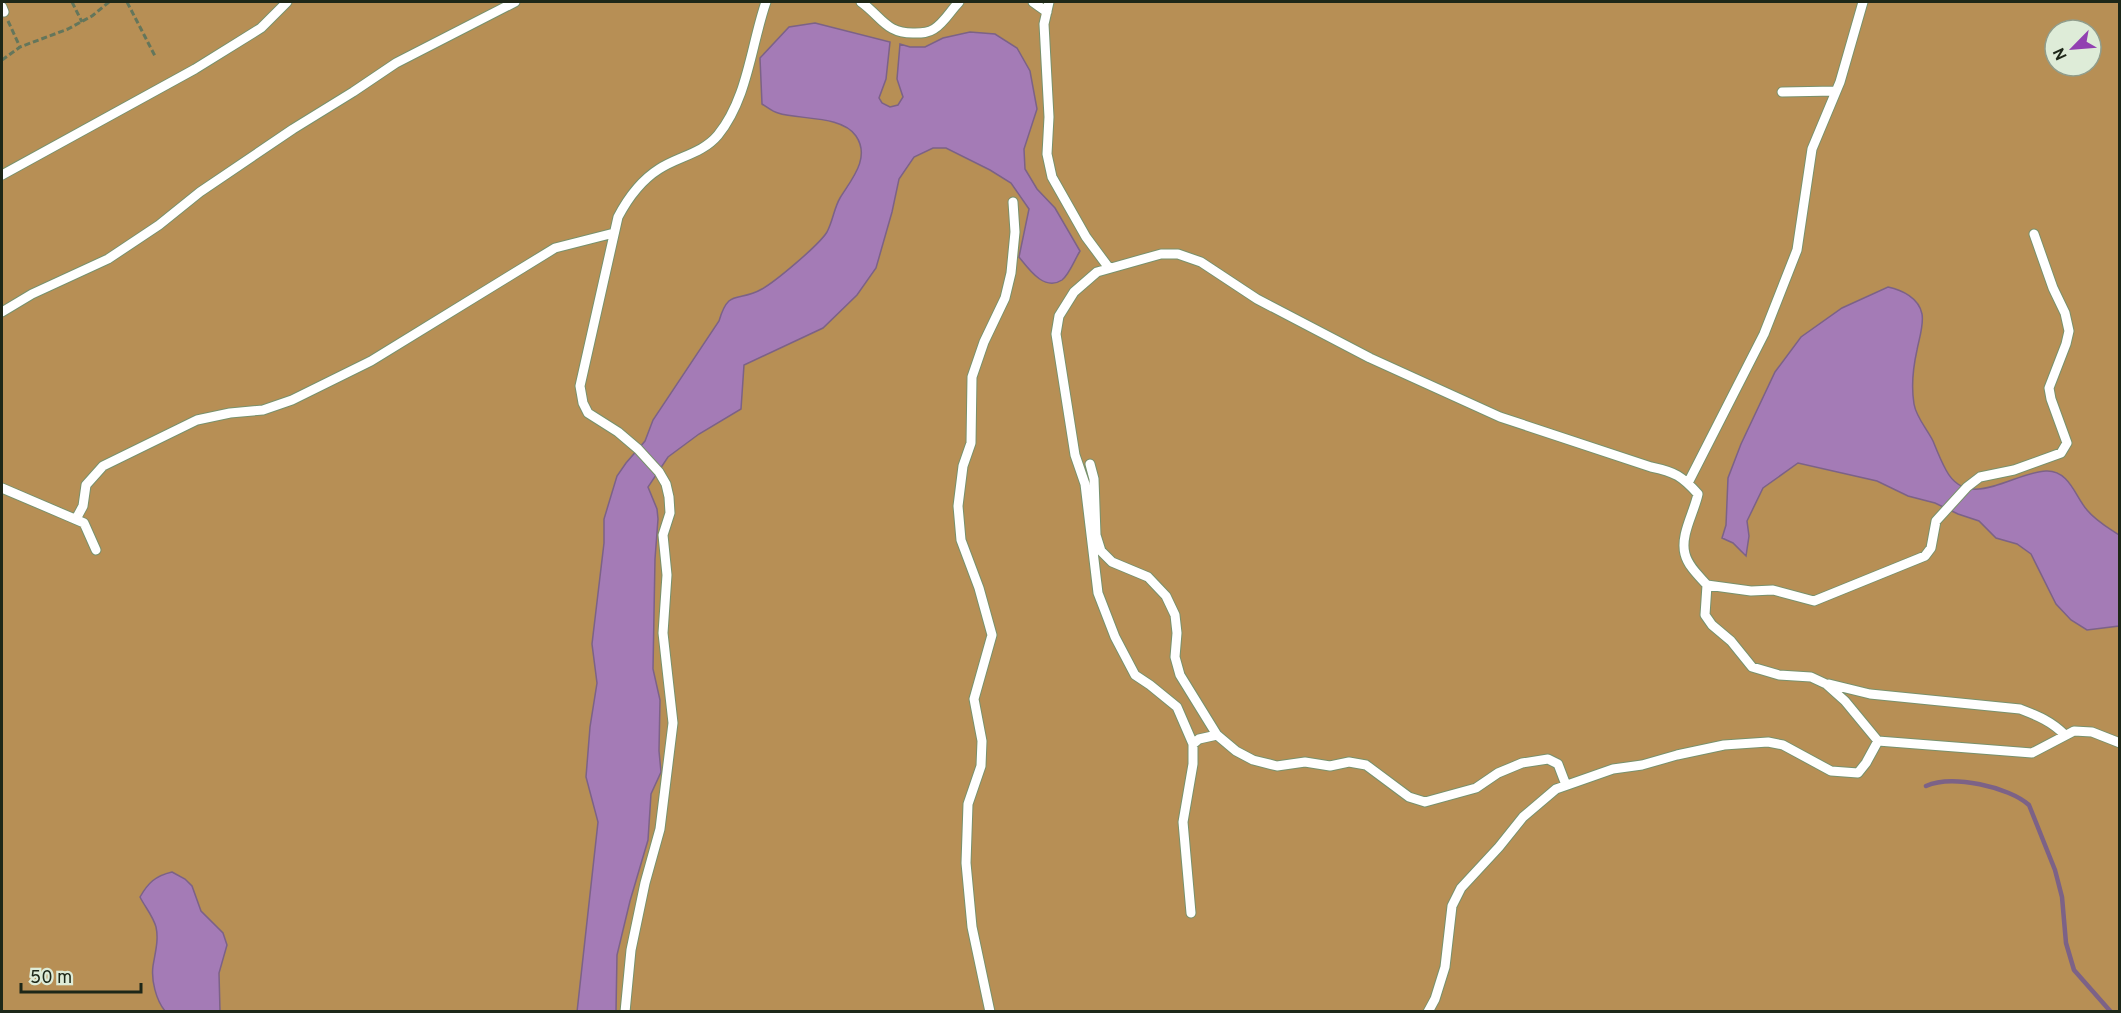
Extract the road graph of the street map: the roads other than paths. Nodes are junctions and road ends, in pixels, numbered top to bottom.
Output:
1 (287, 2) edge
2 (515, 2) edge
3 (766, 2) edge
4 (861, 2) edge
5 (959, 2) edge
6 (1033, 2) edge
7 (1049, 2) edge
8 (1863, 2) edge
9 (1047, 12) junction
10 (1836, 91) junction
11 (1782, 92) dead end
12 (2, 175) edge
13 (1013, 202) dead end
14 (614, 233) junction
15 (2034, 234) dead end
16 (1109, 268) junction
17 (2, 312) edge
18 (1090, 464) dead end
19 (1688, 483) junction
20 (2, 488) edge
21 (76, 519) junction
22 (96, 550) dead end
23 (1707, 585) junction
24 (1827, 684) junction
25 (1217, 735) junction
26 (2065, 735) junction
27 (1878, 741) junction
28 (2120, 742) edge
29 (1193, 744) junction
30 (1566, 785) junction
31 (1191, 913) dead end
32 (625, 1011) edge
33 (990, 1011) edge
34 (1428, 1011) edge

1 - 12 lane
2 - 17 lane
3 - 14 lane
4 - 5 lane
6 - 9 lane
7 - 9 lane
8 - 10 lane
9 - 16 lane
10 - 11 lane
10 - 19 lane
13 - 33 lane
14 - 21 lane
14 - 32 lane
15 - 23 lane
16 - 19 lane
16 - 29 lane
18 - 25 lane
19 - 23 lane
20 - 21 lane
21 - 22 lane
23 - 24 lane
24 - 26 lane
24 - 27 lane
25 - 29 lane
25 - 30 lane
26 - 27 lane
26 - 28 lane
27 - 30 lane
29 - 31 lane
30 - 34 lane

